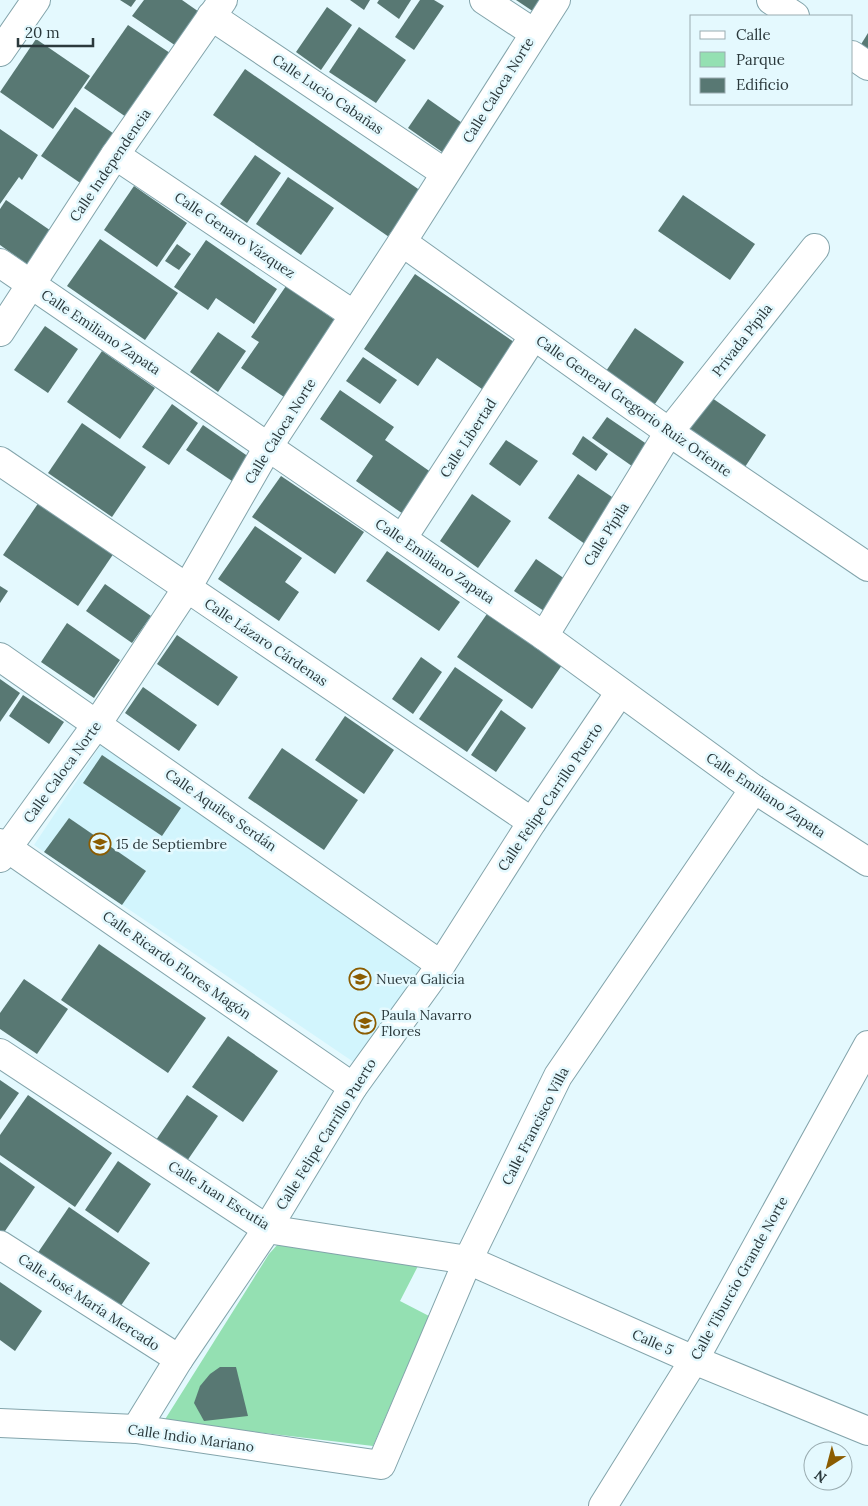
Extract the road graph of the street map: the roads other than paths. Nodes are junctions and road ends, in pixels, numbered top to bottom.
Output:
1 (36, 0) edge
2 (484, 0) edge
3 (556, 0) edge
4 (771, 0) edge
5 (217, 8) edge
6 (794, 15) edge
7 (534, 33) junction
8 (0, 52) edge
9 (853, 56) edge
10 (868, 66) edge
11 (115, 155) junction
12 (445, 173) junction
13 (402, 242) junction
14 (815, 248) dead end
15 (0, 263) edge
16 (31, 285) junction
17 (354, 315) junction
18 (0, 332) edge
19 (533, 337) junction
20 (669, 432) junction
21 (268, 447) junction
22 (0, 461) edge
23 (402, 539) junction
24 (868, 568) edge
25 (187, 588) junction
26 (544, 636) junction
27 (0, 657) edge
28 (620, 692) junction
29 (97, 724) junction
30 (754, 789) junction
31 (532, 822) junction
32 (3, 850) edge
33 (868, 862) edge
34 (440, 965) junction
35 (868, 1045) edge
36 (0, 1053) edge
37 (353, 1087) junction
38 (267, 1229) junction
39 (0, 1244) edge
40 (468, 1260) junction
41 (179, 1359) junction
42 (694, 1360) junction
43 (0, 1423) edge
44 (136, 1429) junction
45 (868, 1431) edge
46 (381, 1465) joint
47 (603, 1506) edge

1 - 8 street
2 - 7 street
3 - 7 street, Calle Caloca Norte
4 - 6 street
5 - 11 street, Calle Independencia
5 - 12 street, Calle Lucio Cabañas
7 - 12 street, Calle Caloca Norte
9 - 10 street
11 - 16 street, Calle Independencia
11 - 17 street, Calle Genaro Vázquez
12 - 13 street, Calle Caloca Norte
13 - 17 street, Calle Caloca Norte
13 - 19 street, Calle General Gregorio Ruiz Oriente
14 - 20 street, Privada Pípila
15 - 16 street, Calle Emiliano Zapata
16 - 18 street, Calle Independencia
16 - 21 street, Calle Emiliano Zapata
17 - 21 street, Calle Caloca Norte
19 - 20 street, Calle General Gregorio Ruiz Oriente
19 - 23 street, Calle Libertad
20 - 24 street, Calle General Gregorio Ruiz Oriente
20 - 26 street, Calle Pípila
21 - 23 street, Calle Emiliano Zapata
21 - 25 street, Calle Caloca Norte
22 - 25 street, Calle Lázaro Cárdenas
23 - 26 street, Calle Emiliano Zapata
25 - 29 street, Calle Caloca Norte
25 - 31 street, Calle Lázaro Cárdenas
26 - 28 street, Calle Emiliano Zapata
27 - 29 street, Calle Aquiles Serdán
28 - 30 street, Calle Emiliano Zapata
28 - 31 street, Calle Felipe Carrillo Puerto
29 - 32 street, Calle Caloca Norte
29 - 34 street, Calle Aquiles Serdán
30 - 33 street, Calle Emiliano Zapata
30 - 40 street, Calle Francisco Villa
31 - 34 street, Calle Felipe Carrillo Puerto
32 - 37 street, Calle Ricardo Flores Magón
34 - 37 street, Calle Felipe Carrillo Puerto
35 - 42 street, Calle Tiburcio Grande Norte
36 - 38 street, Calle Juan Escutia
37 - 38 street, Calle Felipe Carrillo Puerto
38 - 40 street, Calle Juan Escutia
38 - 41 street, Calle Felipe Carrillo Puerto
39 - 41 street, Calle José María Mercado
40 - 42 street, Calle 5
40 - 46 street, Calle Francisco Villa
41 - 44 street, Calle Felipe Carrillo Puerto
42 - 45 street, Calle 5
42 - 47 street, Calle Tiburcio Grande Norte
43 - 44 street, Calle Indio Mariano
44 - 46 street, Calle Indio Mariano

